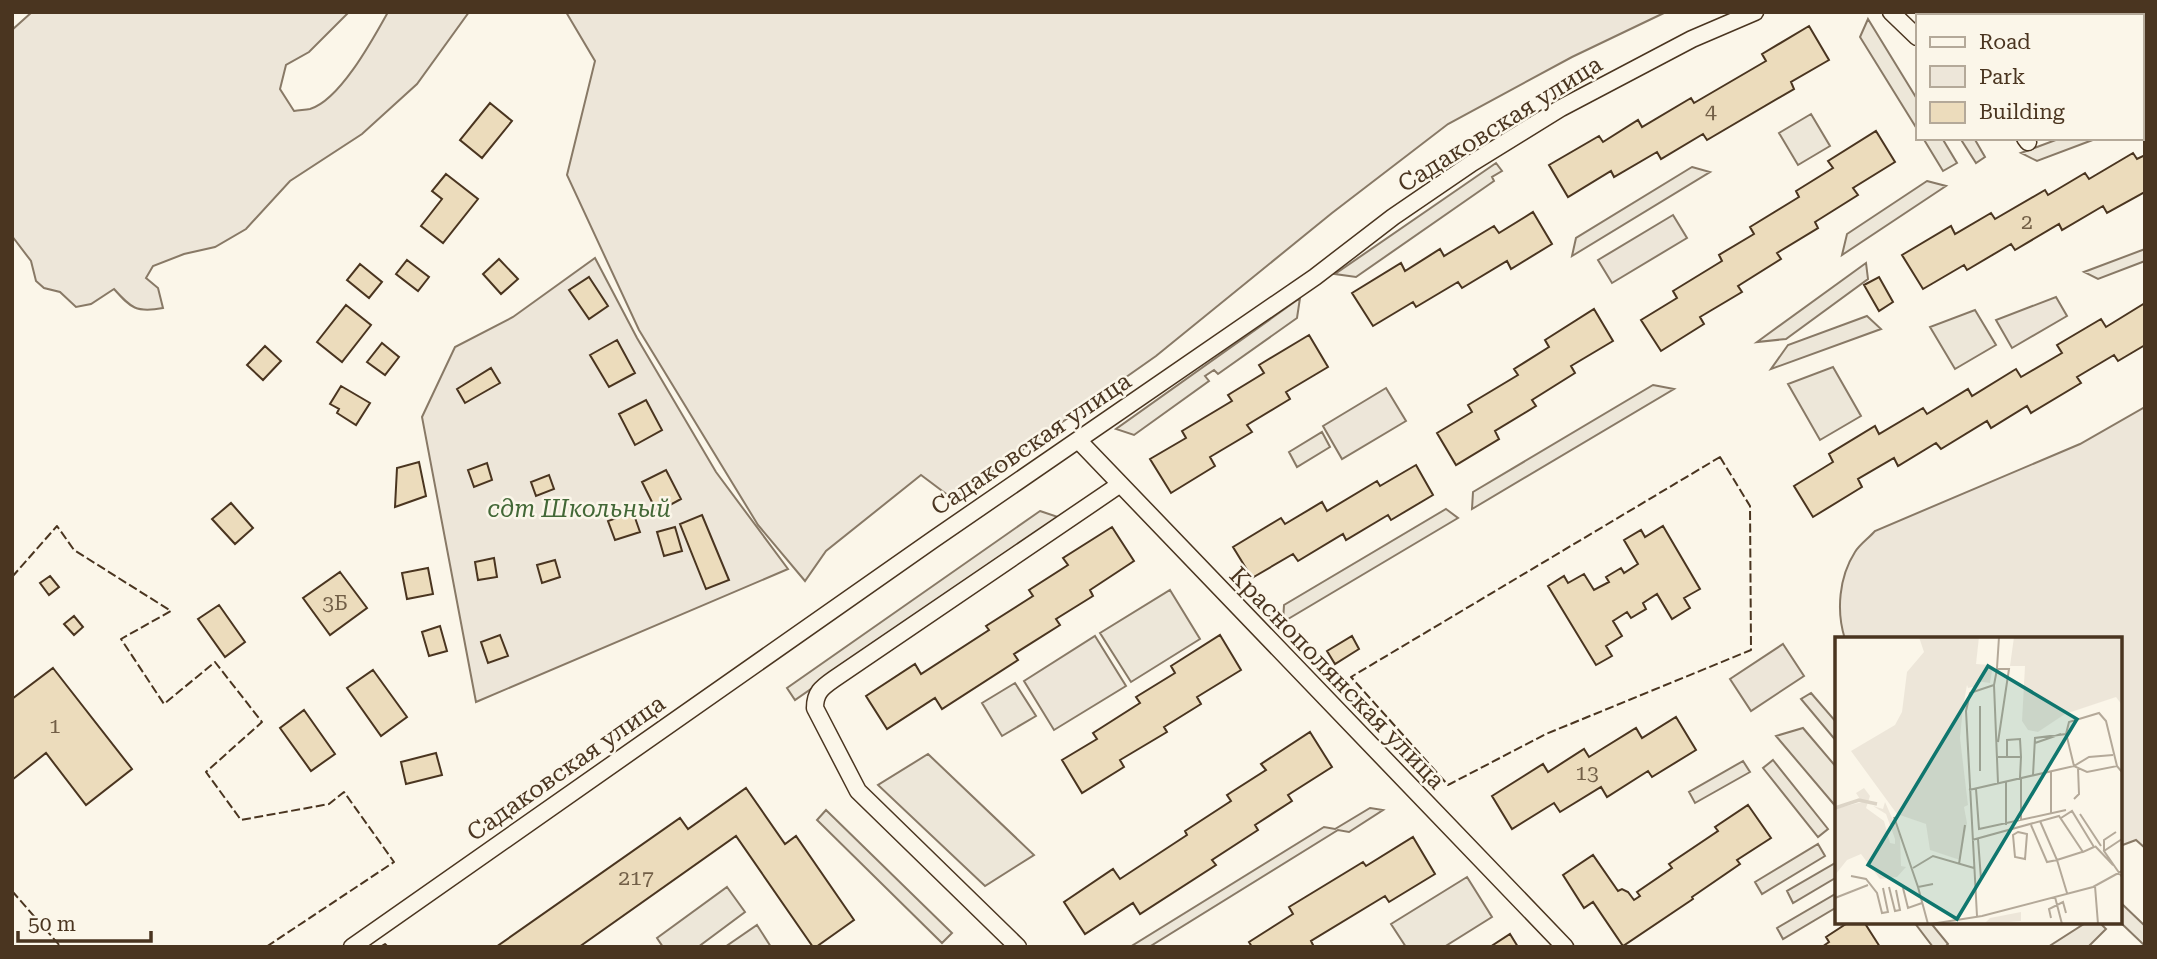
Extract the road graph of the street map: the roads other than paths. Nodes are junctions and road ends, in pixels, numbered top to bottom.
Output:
1 (1755, 12) edge
2 (1891, 12) edge
3 (1916, 36) edge
4 (1078, 440) junction
5 (1119, 485) junction
6 (352, 947) edge
7 (1018, 947) edge
8 (1565, 947) edge

1 - 4 street, Садаковская улица
2 - 3 street
4 - 5 street, Краснополянская улица
4 - 6 street, Садаковская улица
5 - 7 street
5 - 8 street, Краснополянская улица

